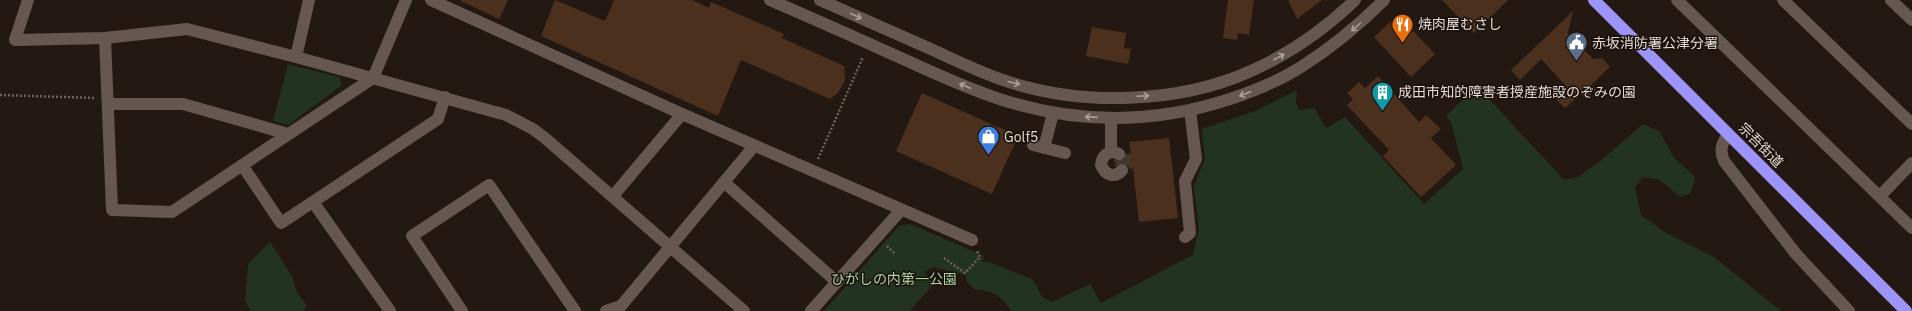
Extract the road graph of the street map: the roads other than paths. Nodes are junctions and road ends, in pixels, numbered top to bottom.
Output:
1 (28, 0) edge
2 (309, 0) edge
3 (406, 0) edge
4 (431, 0) edge
5 (770, 0) edge
6 (820, 0) edge
7 (1355, 0) edge
8 (1384, 0) edge
9 (1594, 0) edge
10 (1677, 0) edge
11 (1783, 0) edge
12 (1891, 0) edge
13 (1912, 20) edge
14 (105, 38) junction
15 (296, 57) junction
16 (372, 78) junction
17 (445, 97) junction
18 (108, 101) junction
19 (1190, 110) junction
20 (1053, 113) junction
21 (682, 114) junction
22 (1111, 118) junction
23 (1912, 124) edge
24 (288, 134) junction
25 (1728, 134) junction
26 (754, 146) junction
27 (1065, 154) dead end
28 (1912, 163) edge
29 (242, 165) junction
30 (1118, 175) dead end
31 (725, 183) junction
32 (613, 196) junction
33 (1880, 196) junction
34 (313, 202) junction
35 (901, 210) junction
36 (1912, 228) edge
37 (1185, 237) dead end
38 (972, 240) dead end
39 (670, 247) junction
40 (836, 282) junction
41 (625, 308) edge
42 (390, 311) edge
43 (462, 311) edge
44 (575, 311) edge
45 (606, 311) edge
46 (744, 311) edge
47 (811, 311) edge
48 (1849, 311) edge
49 (1906, 311) edge

1 - 14 street
2 - 15 street
3 - 16 street
4 - 21 street
20 -> 5 street
6 -> 7 street
8 -> 19 street
9 - 25 highway, 宗吾街道
10 - 33 street
11 - 23 street
12 - 13 street
14 - 15 street
14 - 18 street
15 - 16 street
16 - 17 street
16 - 24 street
17 - 32 street
17 - 34 street
18 - 24 street
18 - 29 street
19 - 22 street
19 - 37 street
22 -> 20 street
20 - 27 street
21 - 26 street
21 - 32 street
22 - 30 street
24 - 29 street
25 - 48 street
25 - 49 highway, 宗吾街道
26 - 31 street
26 - 35 street
28 - 33 street
29 - 34 street
31 - 39 street
31 - 40 street
32 - 39 street
33 - 36 street
34 - 42 street
35 - 38 street
35 - 40 street
39 - 41 street
39 - 46 street
40 - 47 street
41 - 45 street
43 - 44 street

